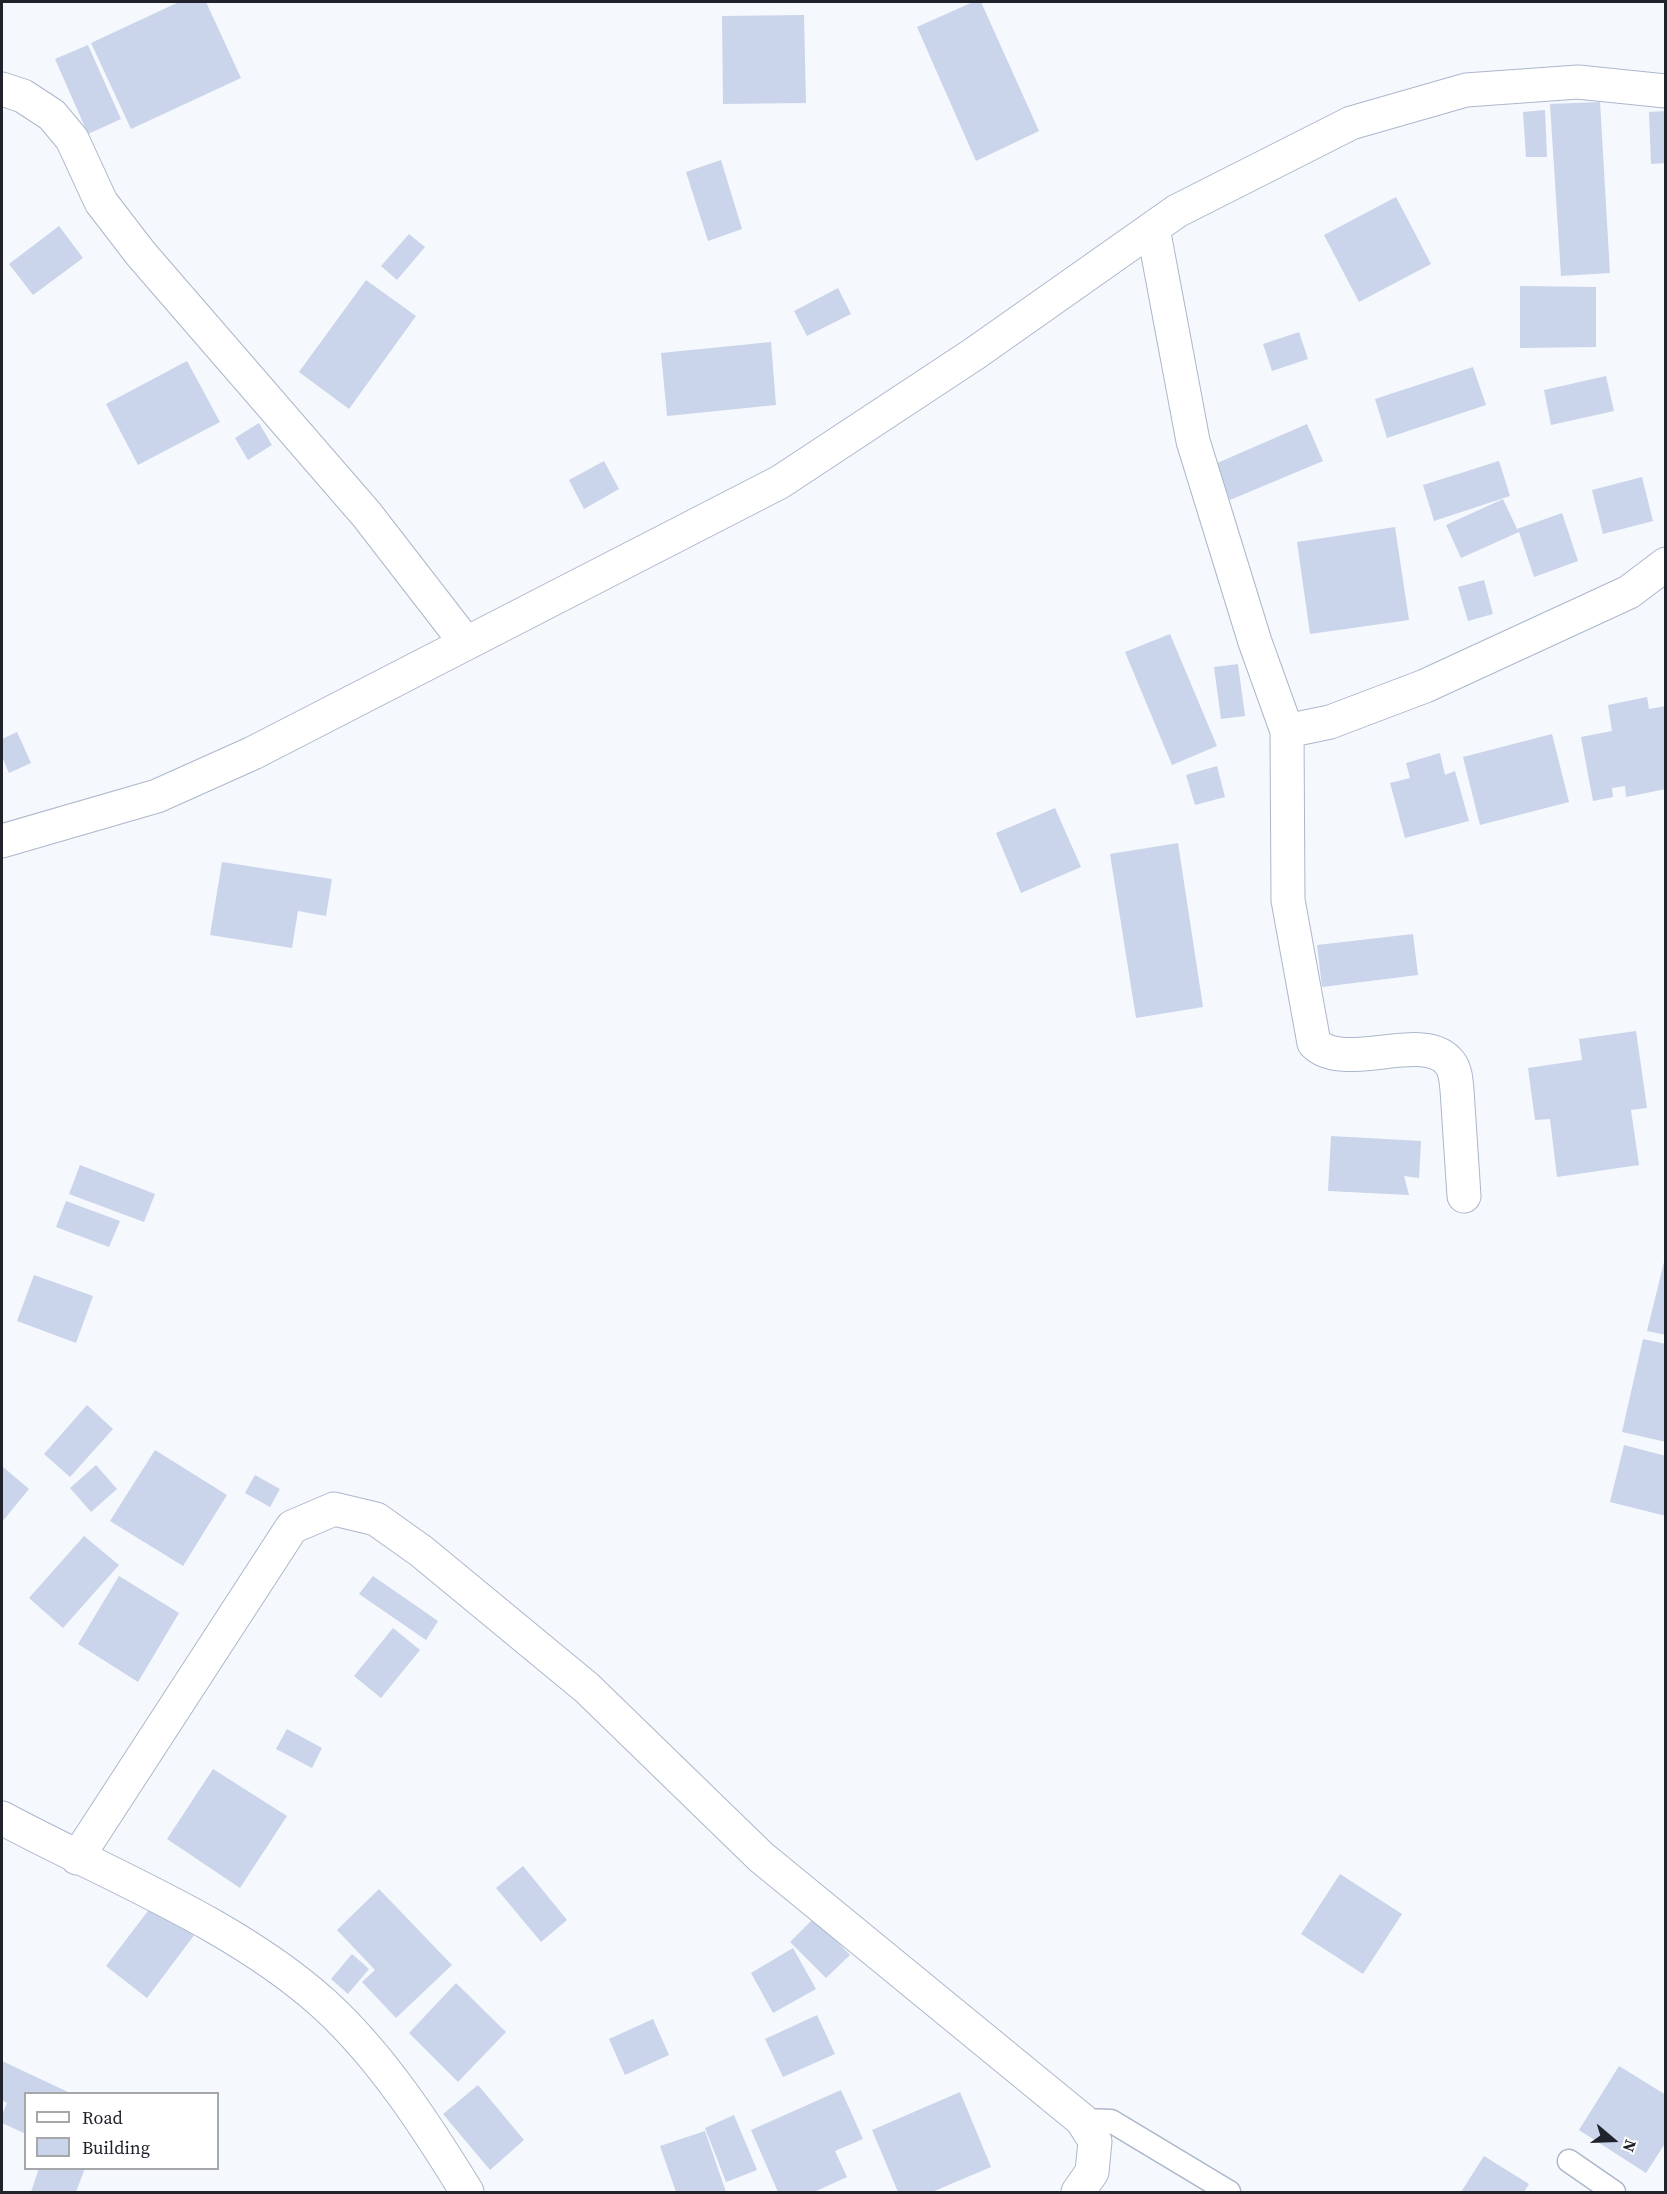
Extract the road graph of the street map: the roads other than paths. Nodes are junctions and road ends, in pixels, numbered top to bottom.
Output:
1 (2, 89) edge
2 (1665, 91) edge
3 (1153, 228) junction
4 (1665, 564) edge
5 (466, 644) junction
6 (1287, 731) junction
7 (2, 841) edge
8 (1464, 1196) dead end
9 (2, 1818) edge
10 (77, 1858) junction
11 (1082, 2120) junction
12 (1569, 2161) dead end
13 (467, 2193) edge
14 (1078, 2193) edge
15 (1229, 2193) edge
16 (1614, 2193) edge

1 - 5 street
2 - 3 street
3 - 5 street
3 - 6 street
4 - 6 street
5 - 7 street
6 - 8 street
9 - 10 street
10 - 11 street
10 - 13 street
11 - 14 street
11 - 15 lane
12 - 16 lane

